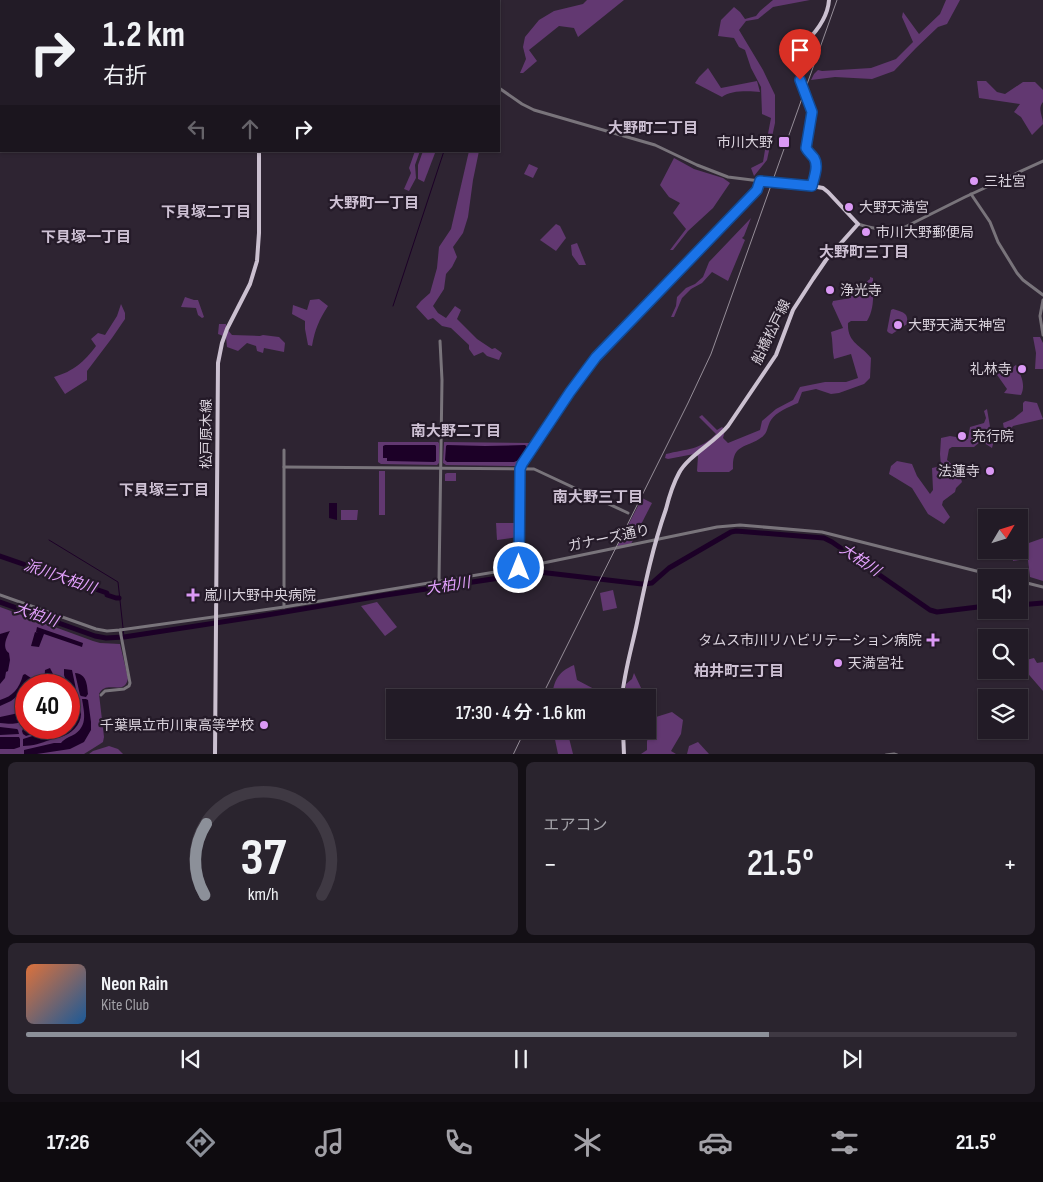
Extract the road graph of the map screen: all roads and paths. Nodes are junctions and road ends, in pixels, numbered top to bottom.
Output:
1 (829, 0) edge
2 (500, 89) edge
3 (260, 152) edge
4 (1043, 161) edge
5 (760, 181) junction
6 (812, 186) junction
7 (971, 194) junction
8 (858, 224) junction
9 (1043, 295) edge
10 (1043, 300) edge
11 (1043, 335) edge
12 (440, 341) dead end
13 (284, 450) dead end
14 (284, 467) junction
15 (441, 468) junction
16 (520, 469) junction
17 (628, 513) dead end
18 (655, 540) junction
19 (519, 568) junction
20 (978, 572) edge
21 (439, 581) junction
22 (1028, 583) edge
23 (1043, 587) edge
24 (0, 595) edge
25 (284, 606) junction
26 (216, 618) junction
27 (120, 632) junction
28 (623, 689) edge
29 (101, 696) dead end
30 (623, 739) edge
31 (215, 754) edge
32 (624, 754) edge
33 (886, 754) edge
34 (897, 754) edge

1 - 6 main road
2 - 5 street
3 - 26 main road, 松戸原木線
4 - 7 street
5 - 6 street
5 - 16 street
6 - 8 main road
7 - 8 street
7 - 9 street
8 - 18 main road, 船橋松戸線
10 - 11 street
12 - 15 street
13 - 14 street
14 - 15 street
14 - 25 street
15 - 16 street
15 - 21 street
16 - 17 street
16 - 19 street
18 - 19 street, ガナーズ通り
18 - 20 street, ガナーズ通り
18 - 28 main road, 船橋松戸線
19 - 21 street, ガナーズ通り
21 - 25 street, ガナーズ通り
22 - 23 street
24 - 27 street, ガナーズ通り
25 - 26 street, ガナーズ通り
26 - 27 street, ガナーズ通り
26 - 31 main road, 松戸原木線
27 - 29 street
30 - 32 main road
33 - 34 street

